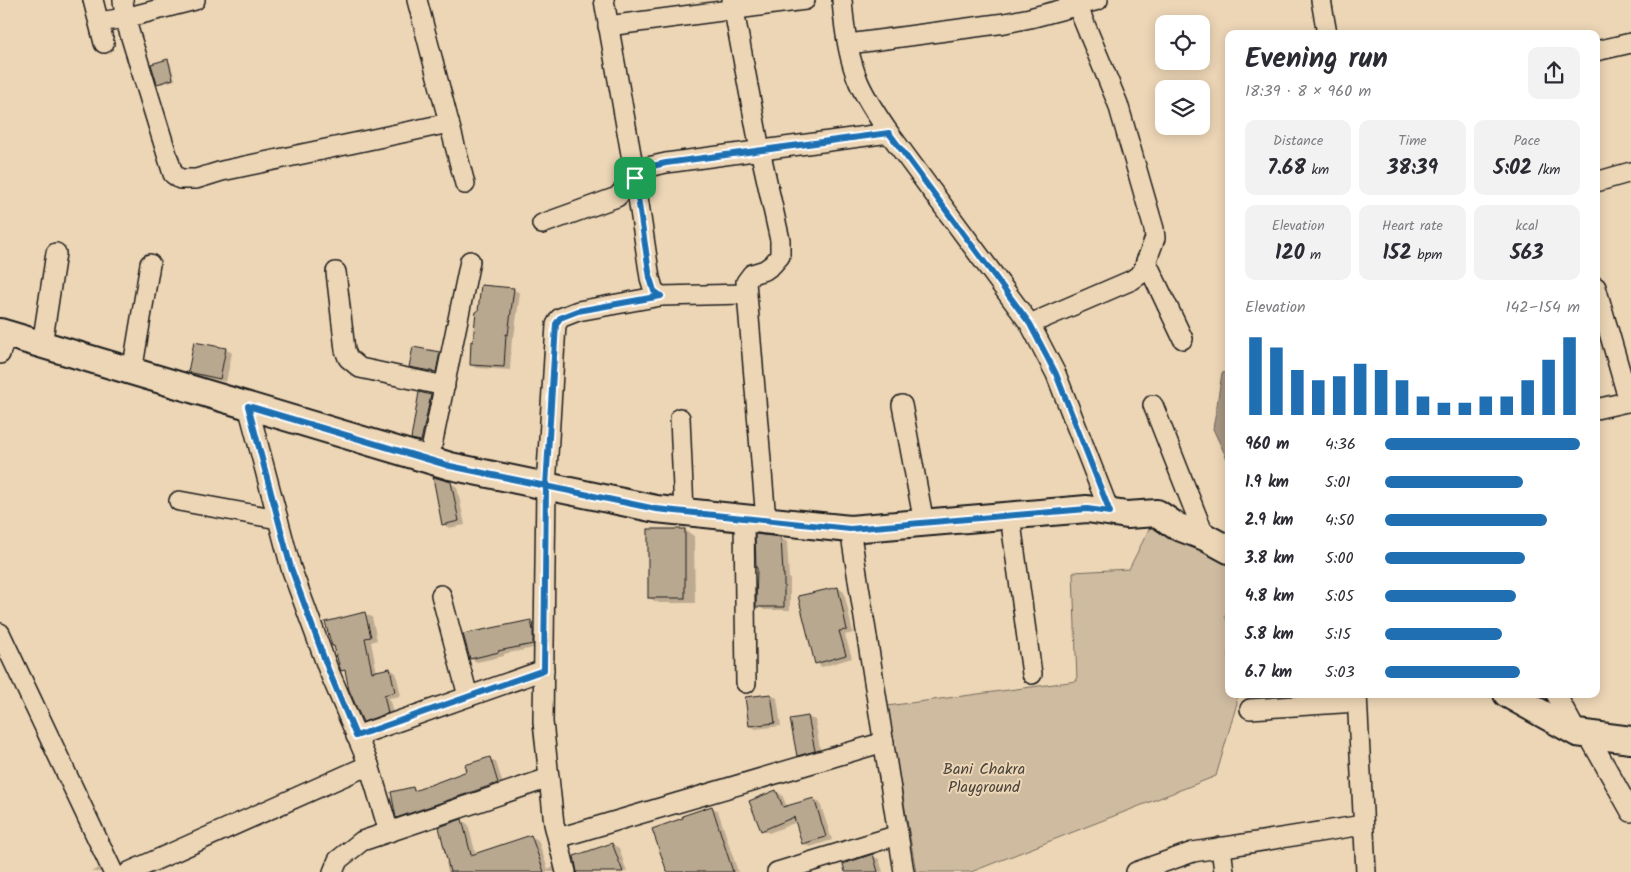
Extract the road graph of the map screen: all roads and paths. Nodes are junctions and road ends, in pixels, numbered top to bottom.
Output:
1 (93, 0) edge
2 (195, 0) edge
3 (416, 0) edge
4 (604, 0) edge
5 (805, 0) edge
6 (842, 0) edge
7 (1098, 0) edge
8 (1321, 0) edge
9 (165, 4) edge
10 (732, 5) edge
11 (1077, 6) junction
12 (124, 9) edge
13 (99, 22) junction
14 (608, 26) junction
15 (1326, 30) edge
16 (1631, 42) edge
17 (104, 43) dead end
18 (848, 44) junction
19 (1600, 50) edge
20 (448, 124) junction
21 (889, 133) junction
22 (760, 150) junction
23 (1631, 172) edge
24 (635, 178) junction
25 (1600, 181) edge
26 (465, 184) dead end
27 (542, 224) dead end
28 (56, 253) dead end
29 (1146, 261) junction
30 (470, 262) dead end
31 (150, 264) dead end
32 (336, 272) dead end
33 (746, 294) junction
34 (661, 296) junction
35 (1600, 300) edge
36 (1030, 324) junction
37 (1183, 339) dead end
38 (2, 340) edge
39 (42, 345) junction
40 (132, 372) junction
41 (444, 386) junction
42 (1630, 401) edge
43 (902, 405) dead end
44 (1153, 405) dead end
45 (248, 406) junction
46 (1600, 409) edge
47 (680, 418) dead end
48 (429, 460) junction
49 (546, 486) junction
50 (179, 501) dead end
51 (684, 512) junction
52 (1110, 512) junction
53 (1010, 516) junction
54 (278, 519) junction
55 (755, 519) junction
56 (924, 523) junction
57 (850, 529) junction
58 (1205, 537) junction
59 (1225, 548) edge
60 (441, 596) dead end
61 (0, 633) edge
62 (544, 670) junction
63 (1032, 674) dead end
64 (746, 683) dead end
65 (468, 696) junction
66 (1357, 698) edge
67 (1514, 698) edge
68 (1559, 698) edge
69 (1250, 708) dead end
70 (1582, 734) junction
71 (356, 736) junction
72 (1631, 740) edge
73 (884, 742) junction
74 (369, 765) junction
75 (550, 778) junction
76 (1631, 812) edge
77 (1363, 825) junction
78 (389, 832) junction
79 (898, 835) junction
80 (558, 838) junction
81 (1221, 847) junction
82 (1368, 870) edge
83 (113, 872) edge
84 (129, 872) edge
85 (333, 872) edge
86 (566, 872) edge
87 (777, 872) edge
88 (904, 872) edge
89 (1136, 872) edge
90 (1224, 872) edge

1 - 13 street
2 - 9 street
3 - 20 street
4 - 14 street
5 - 10 street
6 - 18 street
7 - 11 street
8 - 15 street
9 - 12 street
10 - 14 street
10 - 22 street
11 - 18 street
11 - 29 street
12 - 13 street
12 - 20 street
13 - 17 street
14 - 24 street
16 - 19 street
18 - 21 street
20 - 26 street
21 - 22 street
21 - 36 street
22 - 24 street
22 - 33 street
23 - 25 street
24 - 27 street
24 - 34 street
28 - 39 street
29 - 36 street
29 - 37 street
30 - 41 street
31 - 40 street
32 - 41 street
33 - 34 street
33 - 55 street
34 - 49 street
35 - 42 street
36 - 52 street
38 - 39 street
39 - 40 street
40 - 45 street
41 - 48 street
42 - 46 street
43 - 56 street
44 - 58 street
45 - 48 street
45 - 54 street
47 - 51 street
48 - 49 street
49 - 51 street
49 - 62 street
50 - 54 street
51 - 55 street
52 - 53 street
52 - 58 street
53 - 56 street
53 - 63 street
54 - 71 street
55 - 57 street
55 - 64 street
56 - 57 street
57 - 73 street
58 - 59 street
60 - 65 street
61 - 83 street
62 - 65 street
62 - 75 street
65 - 71 street
66 - 69 street
66 - 77 street
67 - 70 street
68 - 70 street
70 - 72 street
70 - 76 street
71 - 74 street
73 - 79 street
73 - 80 street
74 - 78 street
74 - 84 street
75 - 78 street
75 - 80 street
77 - 81 street
77 - 82 street
78 - 85 street
79 - 87 street
79 - 88 street
80 - 86 street
81 - 89 street
81 - 90 street

